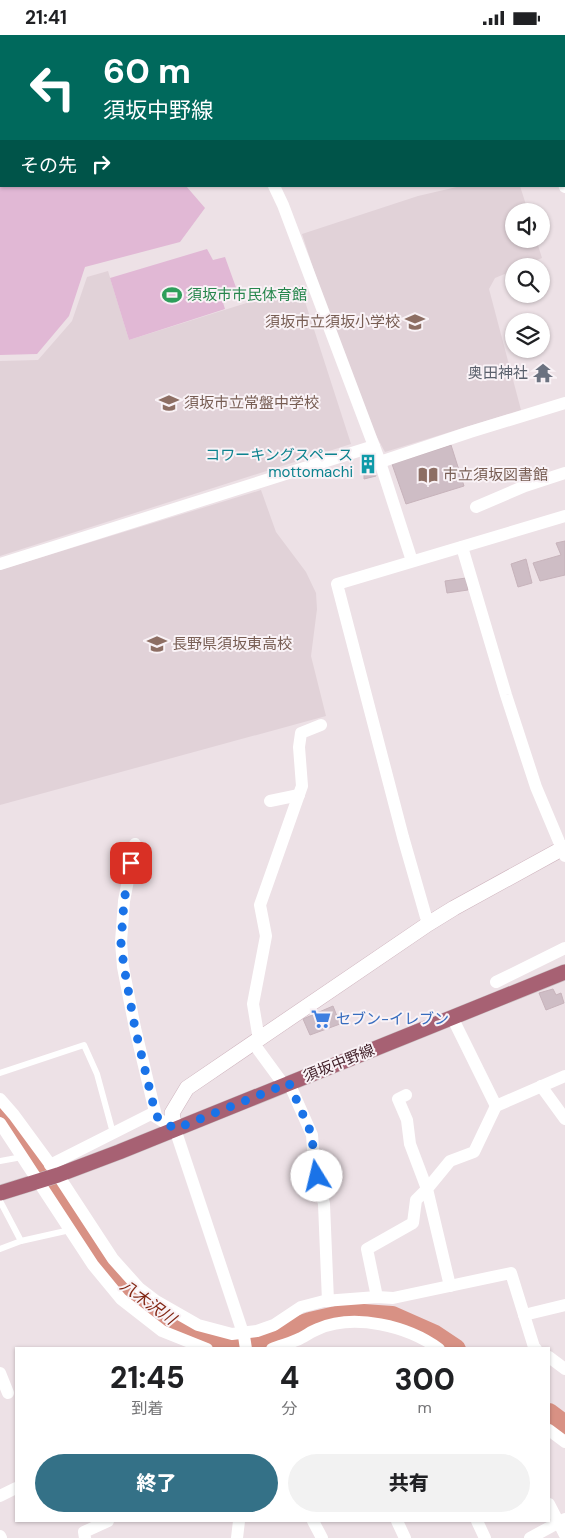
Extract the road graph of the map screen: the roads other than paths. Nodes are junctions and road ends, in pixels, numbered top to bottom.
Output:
1 (274, 187) edge
2 (565, 403) edge
3 (374, 446) junction
4 (380, 462) junction
5 (565, 473) edge
6 (476, 507) dead end
7 (565, 516) edge
8 (462, 547) junction
9 (412, 561) junction
10 (0, 564) edge
11 (320, 725) dead end
12 (299, 795) junction
13 (270, 801) dead end
14 (135, 844) dead end
15 (564, 851) edge
16 (428, 924) junction
17 (565, 948) edge
18 (565, 972) edge
19 (496, 981) dead end
20 (452, 1017) junction
21 (256, 1042) junction
22 (0, 1073) edge
23 (565, 1076) edge
24 (286, 1084) junction
25 (541, 1086) junction
26 (406, 1095) dead end
27 (0, 1099) edge
28 (496, 1106) junction
29 (156, 1116) junction
30 (565, 1119) edge
31 (0, 1123) edge
32 (175, 1129) junction
33 (113, 1133) junction
34 (119, 1151) junction
35 (22, 1157) junction
36 (0, 1161) edge
37 (48, 1175) junction
38 (427, 1189) junction
39 (0, 1193) edge
40 (0, 1201) edge
41 (70, 1230) junction
42 (21, 1241) junction
43 (0, 1249) edge
44 (450, 1286) junction
45 (377, 1297) junction
46 (328, 1301) junction
47 (565, 1305) edge
48 (524, 1315) junction
49 (244, 1334) junction
50 (202, 1347) edge
51 (246, 1347) edge
52 (278, 1347) edge
53 (437, 1347) edge
54 (534, 1347) edge
55 (550, 1358) edge
56 (565, 1369) edge
57 (0, 1373) edge
58 (8, 1393) dead end
59 (550, 1431) edge
60 (565, 1442) edge
61 (15, 1488) edge
62 (0, 1496) edge
63 (550, 1505) edge
64 (562, 1521) edge
65 (106, 1522) edge
66 (239, 1522) edge
67 (314, 1522) edge
68 (397, 1522) edge
69 (477, 1522) edge
70 (565, 1535) edge
71 (85, 1538) edge
72 (237, 1538) edge
73 (322, 1538) edge
74 (405, 1538) edge
75 (485, 1538) edge
76 (530, 1538) edge

1 - 3 street
2 - 4 street
3 - 4 street
3 - 10 street
4 - 9 street
5 - 6 street
7 - 8 street
8 - 9 street
8 - 15 street
9 - 16 street
11 - 12 street
12 - 13 street
12 - 21 street
14 - 29 street
15 - 16 street
16 - 21 street
17 - 19 street
18 - 20 main road, 須坂中野線
20 - 24 main road, 須坂中野線
20 - 28 street
21 - 24 street
21 - 32 street
22 - 33 lane
23 - 25 street
24 - 32 main road, 須坂中野線
24 - 46 street
25 - 28 street
25 - 30 street
26 - 38 street
27 - 37 street
28 - 38 street
29 - 32 street
29 - 33 street
31 - 35 street
32 - 34 main road, 須坂中野線
32 - 49 street
33 - 34 street
33 - 37 street
34 - 37 main road, 須坂中野線
35 - 36 lane
35 - 37 street
37 - 39 main road, 須坂中野線
37 - 41 street
37 - 49 street
38 - 44 street
38 - 45 street
40 - 42 lane
41 - 42 lane
41 - 50 street
42 - 43 lane
44 - 45 street
44 - 48 street
45 - 46 street
46 - 49 street
47 - 48 street
48 - 54 street
49 - 51 street
52 - 53 street
55 - 56 street
57 - 58 street
59 - 60 street
61 - 62 street
63 - 64 street
64 - 70 street
64 - 76 street
65 - 71 street
66 - 72 street
67 - 73 street
68 - 74 street
69 - 75 street

